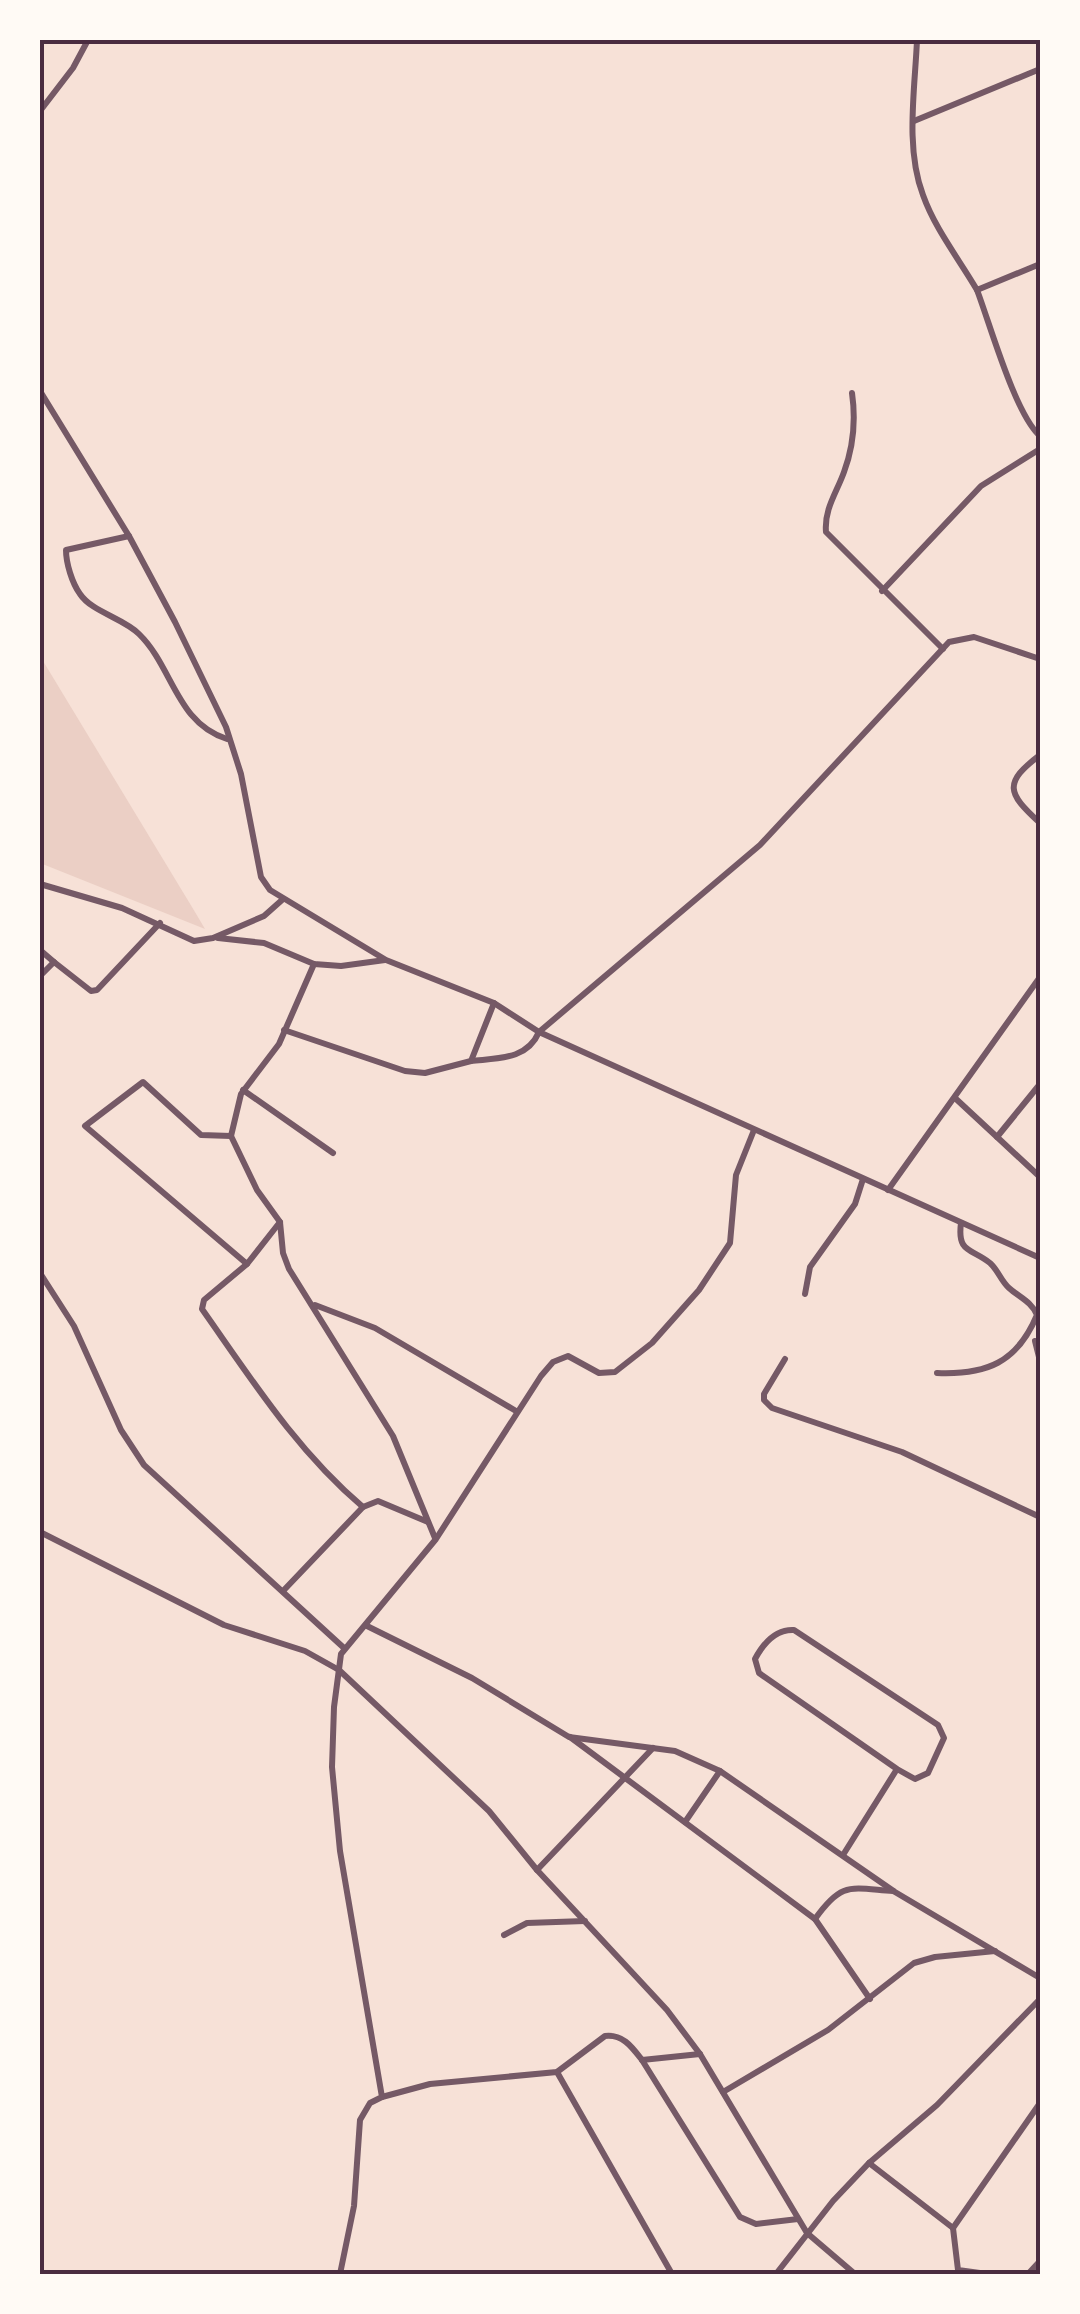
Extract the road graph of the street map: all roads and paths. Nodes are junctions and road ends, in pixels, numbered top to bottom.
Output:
1 (88, 40) edge
2 (917, 40) edge
3 (1040, 70) edge
4 (40, 112) edge
5 (914, 121) junction
6 (1040, 264) edge
7 (977, 290) junction
8 (40, 391) edge
9 (852, 393) dead end
10 (1040, 436) edge
11 (1040, 449) edge
12 (129, 536) junction
13 (882, 591) junction
14 (943, 649) junction
15 (1040, 659) edge
16 (228, 739) junction
17 (1040, 755) edge
18 (1040, 823) edge
19 (40, 884) edge
20 (282, 900) junction
21 (160, 923) junction
22 (213, 938) junction
23 (40, 950) edge
24 (386, 960) junction
25 (54, 962) junction
26 (314, 964) junction
27 (40, 976) edge
28 (1040, 977) edge
29 (494, 1003) junction
30 (284, 1030) junction
31 (539, 1032) junction
32 (471, 1060) junction
33 (1040, 1084) edge
34 (243, 1090) junction
35 (955, 1098) junction
36 (754, 1130) junction
37 (231, 1136) junction
38 (997, 1137) junction
39 (334, 1153) dead end
40 (1040, 1177) edge
41 (862, 1179) junction
42 (888, 1190) junction
43 (280, 1222) junction
44 (961, 1223) junction
45 (1040, 1258) edge
46 (247, 1264) junction
47 (40, 1273) edge
48 (805, 1294) dead end
49 (313, 1305) junction
50 (1025, 1336) junction
51 (1037, 1342) edge
52 (785, 1359) dead end
53 (1040, 1361) edge
54 (937, 1373) dead end
55 (516, 1411) junction
56 (363, 1507) junction
57 (1040, 1518) edge
58 (429, 1522) junction
59 (40, 1532) edge
60 (436, 1539) junction
61 (284, 1590) junction
62 (367, 1626) junction
63 (344, 1648) junction
64 (339, 1670) junction
65 (569, 1736) junction
66 (653, 1748) junction
67 (897, 1769) junction
68 (720, 1771) junction
69 (623, 1778) junction
70 (685, 1822) junction
71 (843, 1855) junction
72 (537, 1870) junction
73 (895, 1892) junction
74 (815, 1920) junction
75 (586, 1922) junction
76 (504, 1934) dead end
77 (997, 1951) junction
78 (1040, 1978) edge
79 (870, 1999) junction
80 (1040, 1999) edge
81 (700, 2054) junction
82 (642, 2060) junction
83 (557, 2072) junction
84 (723, 2092) junction
85 (382, 2097) junction
86 (1040, 2103) edge
87 (870, 2163) junction
88 (798, 2219) junction
89 (952, 2228) junction
90 (807, 2232) junction
91 (1040, 2262) edge
92 (958, 2272) edge
93 (340, 2274) edge
94 (672, 2274) edge
95 (776, 2274) edge
96 (855, 2274) edge
97 (987, 2274) edge
98 (1028, 2274) edge

1 - 4 street
2 - 5 street
3 - 5 street
5 - 7 street
6 - 7 street
7 - 10 street
8 - 12 street
9 - 13 street
11 - 13 street
12 - 16 street
12 - 16 street
13 - 14 street
14 - 15 street
14 - 31 street
16 - 20 street
17 - 18 street
19 - 21 street
20 - 22 street
20 - 24 street
21 - 22 street
21 - 25 street
22 - 26 street
23 - 25 street
24 - 26 street
24 - 29 street
25 - 27 street
26 - 30 street
28 - 35 street
29 - 31 street
29 - 32 street
30 - 32 street
30 - 34 street
31 - 32 street
31 - 36 street
33 - 38 street
34 - 37 street
34 - 39 street
35 - 38 street
35 - 42 street
36 - 41 street
36 - 55 street
37 - 43 street
37 - 46 street
38 - 40 street
41 - 42 street
41 - 48 street
42 - 44 street
43 - 46 street
43 - 49 street
44 - 45 street
44 - 50 street
46 - 56 street
47 - 61 street
49 - 55 street
49 - 58 street
50 - 51 street
50 - 54 street
51 - 53 street
52 - 57 street
55 - 60 street
56 - 58 street
56 - 61 street
58 - 60 street
59 - 64 street
60 - 62 street
61 - 63 street
62 - 63 street
62 - 65 street
63 - 64 street
64 - 72 street
64 - 85 street
65 - 66 street
65 - 69 street
66 - 68 street
66 - 69 street
67 - 67 street
67 - 71 street
68 - 70 street
68 - 71 street
69 - 70 street
69 - 72 street
70 - 74 street
71 - 73 street
72 - 75 street
73 - 74 street
73 - 77 street
74 - 79 street
75 - 76 street
75 - 81 street
77 - 78 street
77 - 79 street
79 - 84 street
80 - 87 street
81 - 82 street
81 - 84 street
82 - 83 street
82 - 88 street
83 - 85 street
83 - 94 street
84 - 88 street
85 - 93 street
86 - 89 street
87 - 89 street
87 - 90 street
88 - 90 street
89 - 92 street
90 - 95 street
90 - 96 street
91 - 98 street
92 - 97 street

